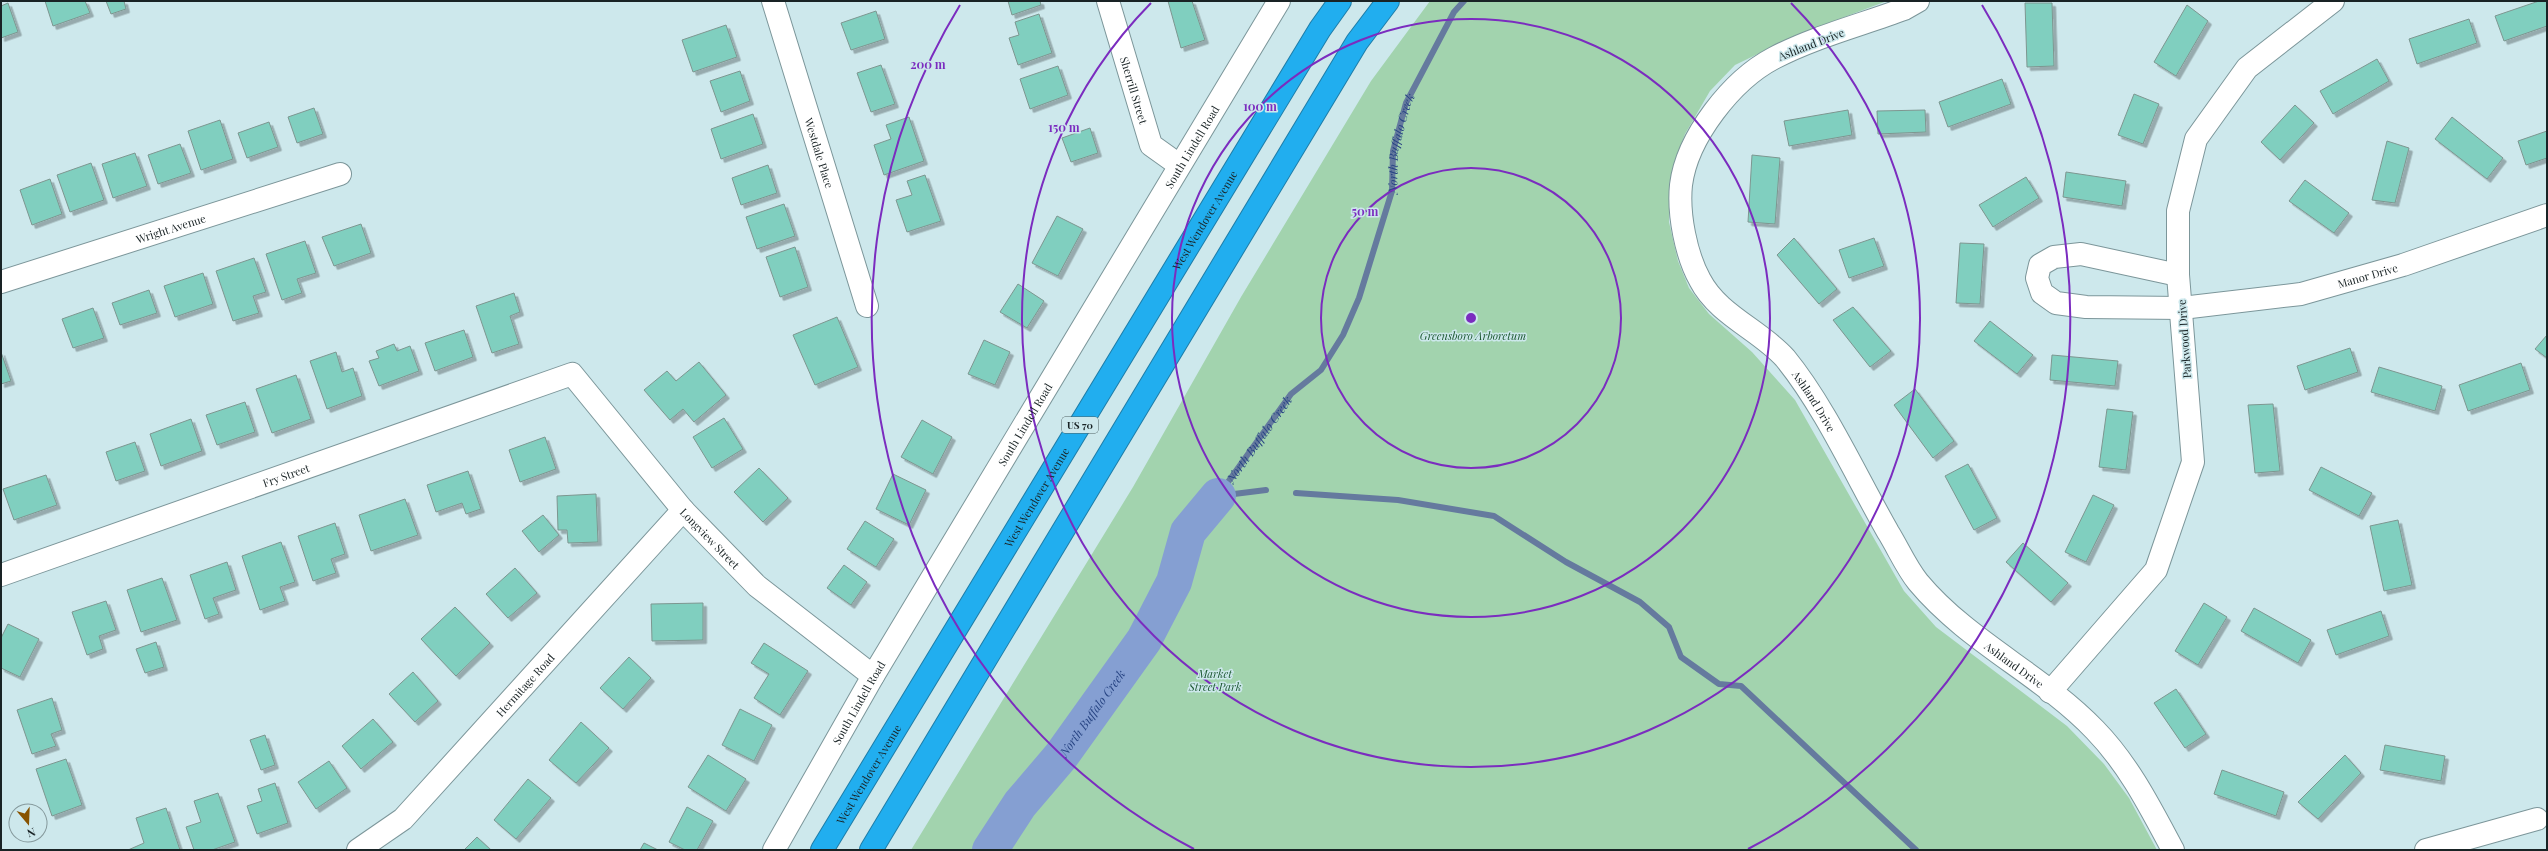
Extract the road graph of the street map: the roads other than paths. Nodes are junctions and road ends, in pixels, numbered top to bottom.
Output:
1 (773, 1) edge
2 (1108, 1) edge
3 (1279, 1) edge
4 (1340, 1) edge
5 (1388, 1) edge
6 (1918, 1) edge
7 (2328, 2) edge
8 (1179, 165) junction
9 (340, 174) dead end
10 (2547, 215) edge
11 (2178, 275) junction
12 (1, 282) edge
13 (867, 306) dead end
14 (2182, 308) junction
15 (572, 374) joint
16 (683, 510) junction
17 (1, 576) edge
18 (872, 676) junction
19 (2050, 692) junction
20 (2537, 819) dead end
21 (358, 850) edge
22 (774, 850) edge
23 (822, 850) edge
24 (871, 850) edge
25 (2173, 850) edge
26 (2426, 850) edge

1 - 13 street, Westdale Place
2 - 8 street, Sherrill Street
3 - 8 street, South Lindell Road
4 - 23 highway, West Wendover Avenue / US 70
5 - 24 highway
6 - 19 street, Ashland Drive
7 - 11 street, Parkwood Drive
8 - 18 street, South Lindell Road
9 - 12 street, Wright Avenue
10 - 14 street, Manor Drive
11 - 14 street, Parkwood Drive
11 - 14 street, Manor Drive
14 - 19 street, Parkwood Drive
15 - 16 street, Longview Street
15 - 17 street, Fry Street
16 - 18 street, Longview Street
16 - 21 street, Hermitage Road
18 - 22 street, South Lindell Road
19 - 25 street, Ashland Drive
20 - 26 street

